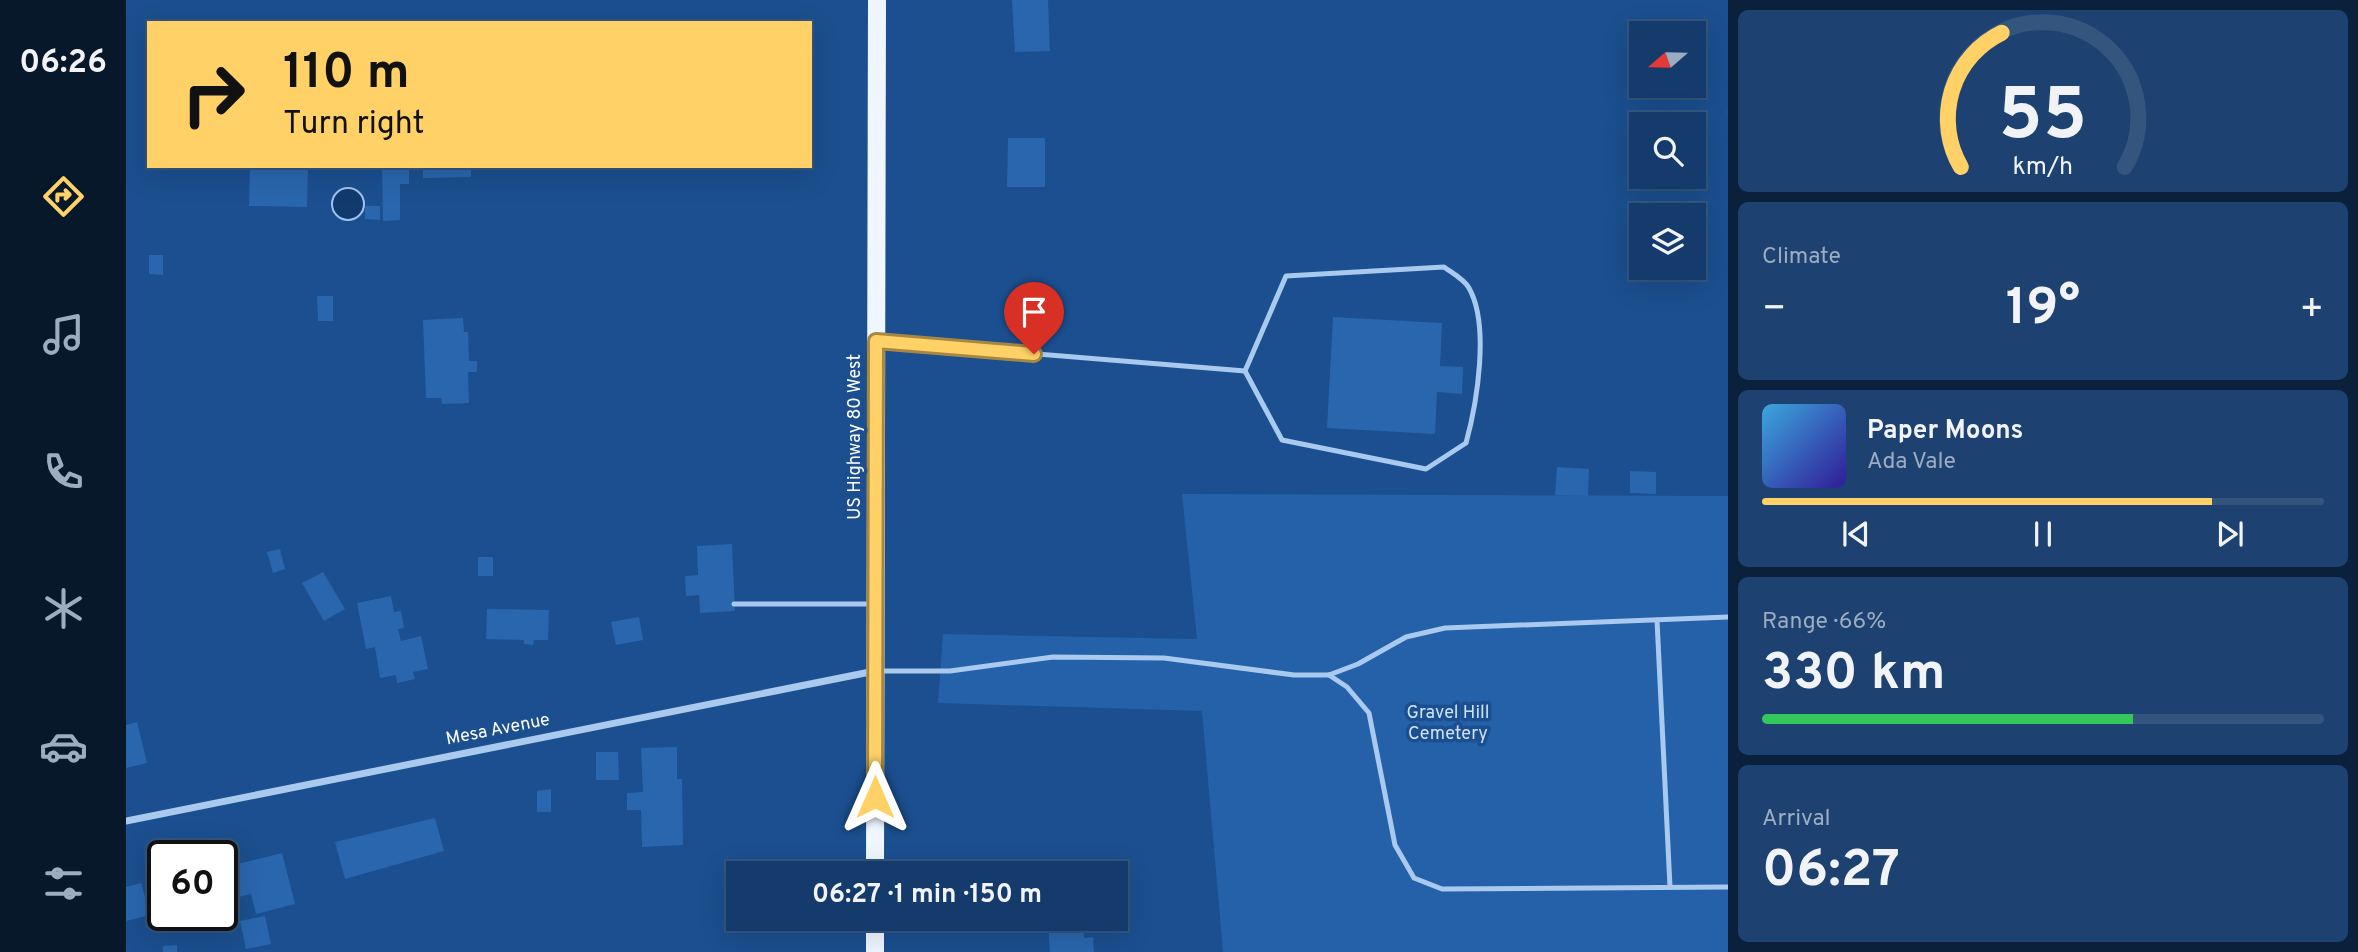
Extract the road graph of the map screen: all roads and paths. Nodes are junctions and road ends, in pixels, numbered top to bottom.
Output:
1 (877, 0) edge
2 (876, 341) junction
3 (1245, 371) junction
4 (734, 604) dead end
5 (876, 604) junction
6 (1728, 617) edge
7 (1657, 620) junction
8 (876, 671) junction
9 (1329, 675) junction
10 (126, 821) edge
11 (875, 861) edge
12 (1670, 887) junction
13 (1728, 887) edge
14 (875, 931) edge
15 (875, 952) edge

1 - 2 main road, US Highway 80 West
2 - 3 lane
2 - 5 main road, US Highway 80 West
3 - 3 lane
4 - 5 lane
5 - 8 main road, US Highway 80 West
6 - 7 lane
7 - 9 lane
7 - 12 lane
8 - 9 lane
8 - 10 street, Mesa Avenue
8 - 11 main road, US Highway 80 West
9 - 12 lane
12 - 13 lane
14 - 15 main road

